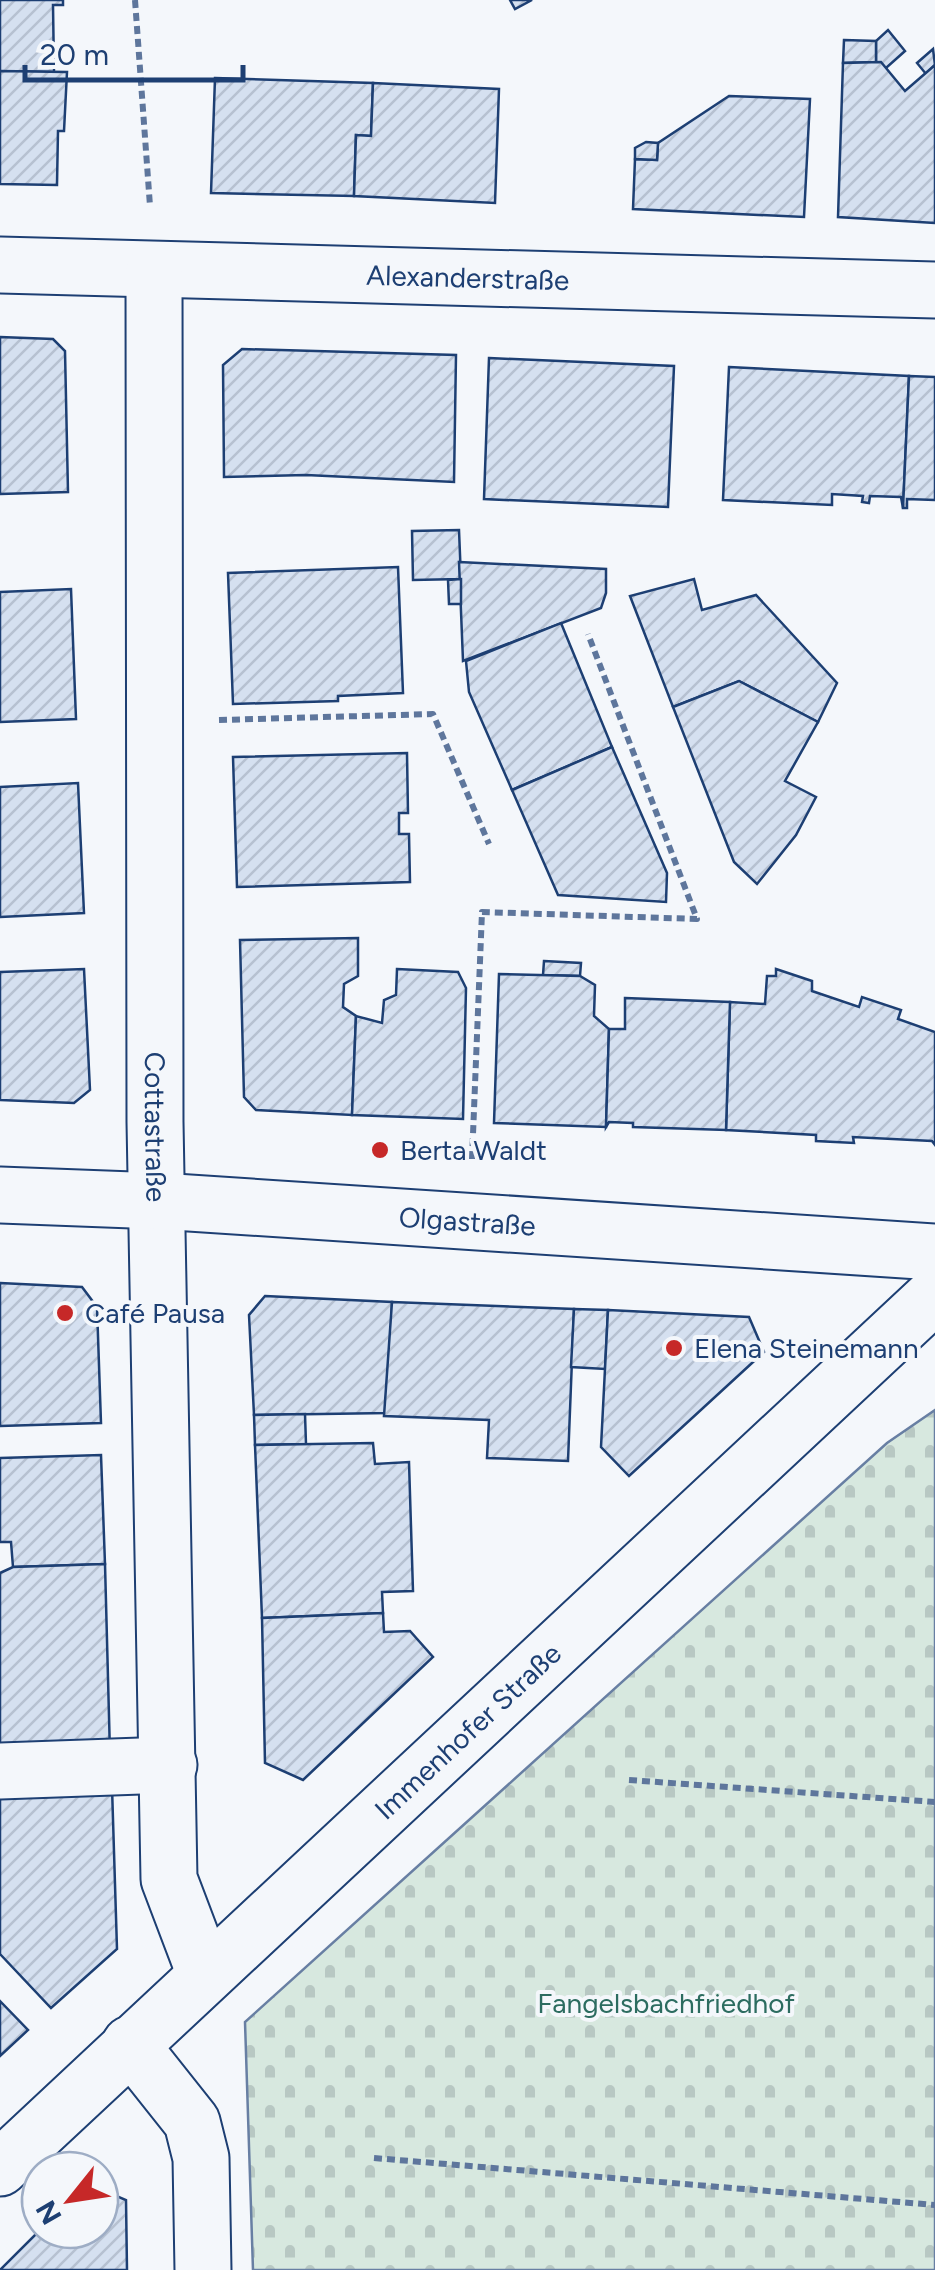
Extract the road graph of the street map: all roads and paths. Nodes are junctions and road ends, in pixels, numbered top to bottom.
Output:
1 (135, 0) edge
2 (0, 265) edge
3 (154, 272) junction
4 (935, 290) edge
5 (588, 634) dead end
6 (153, 722) junction
7 (488, 844) dead end
8 (0, 1196) edge
9 (159, 1202) junction
10 (470, 1220) junction
11 (935, 1252) edge
12 (935, 1296) edge
13 (169, 1765) junction
14 (0, 1771) edge
15 (629, 1780) dead end
16 (935, 1802) edge
17 (205, 1974) junction
18 (130, 2044) junction
19 (374, 2158) dead end
20 (0, 2168) edge
21 (935, 2206) edge
22 (203, 2270) edge

1 - 3 path
2 - 3 street, Alexanderstraße
3 - 4 street, Alexanderstraße
3 - 6 street, Cottastraße
5 - 10 path
6 - 7 path
6 - 9 street, Cottastraße
8 - 9 street, Olgastraße
9 - 10 street, Olgastraße
9 - 13 street, Cottastraße
10 - 11 street, Olgastraße
12 - 17 street, Immenhofer Straße
13 - 14 street
13 - 17 street, Cottastraße
15 - 16 path
17 - 18 street, Immenhofer Straße
18 - 20 street, Immenhofer Straße
18 - 22 street
19 - 21 path

